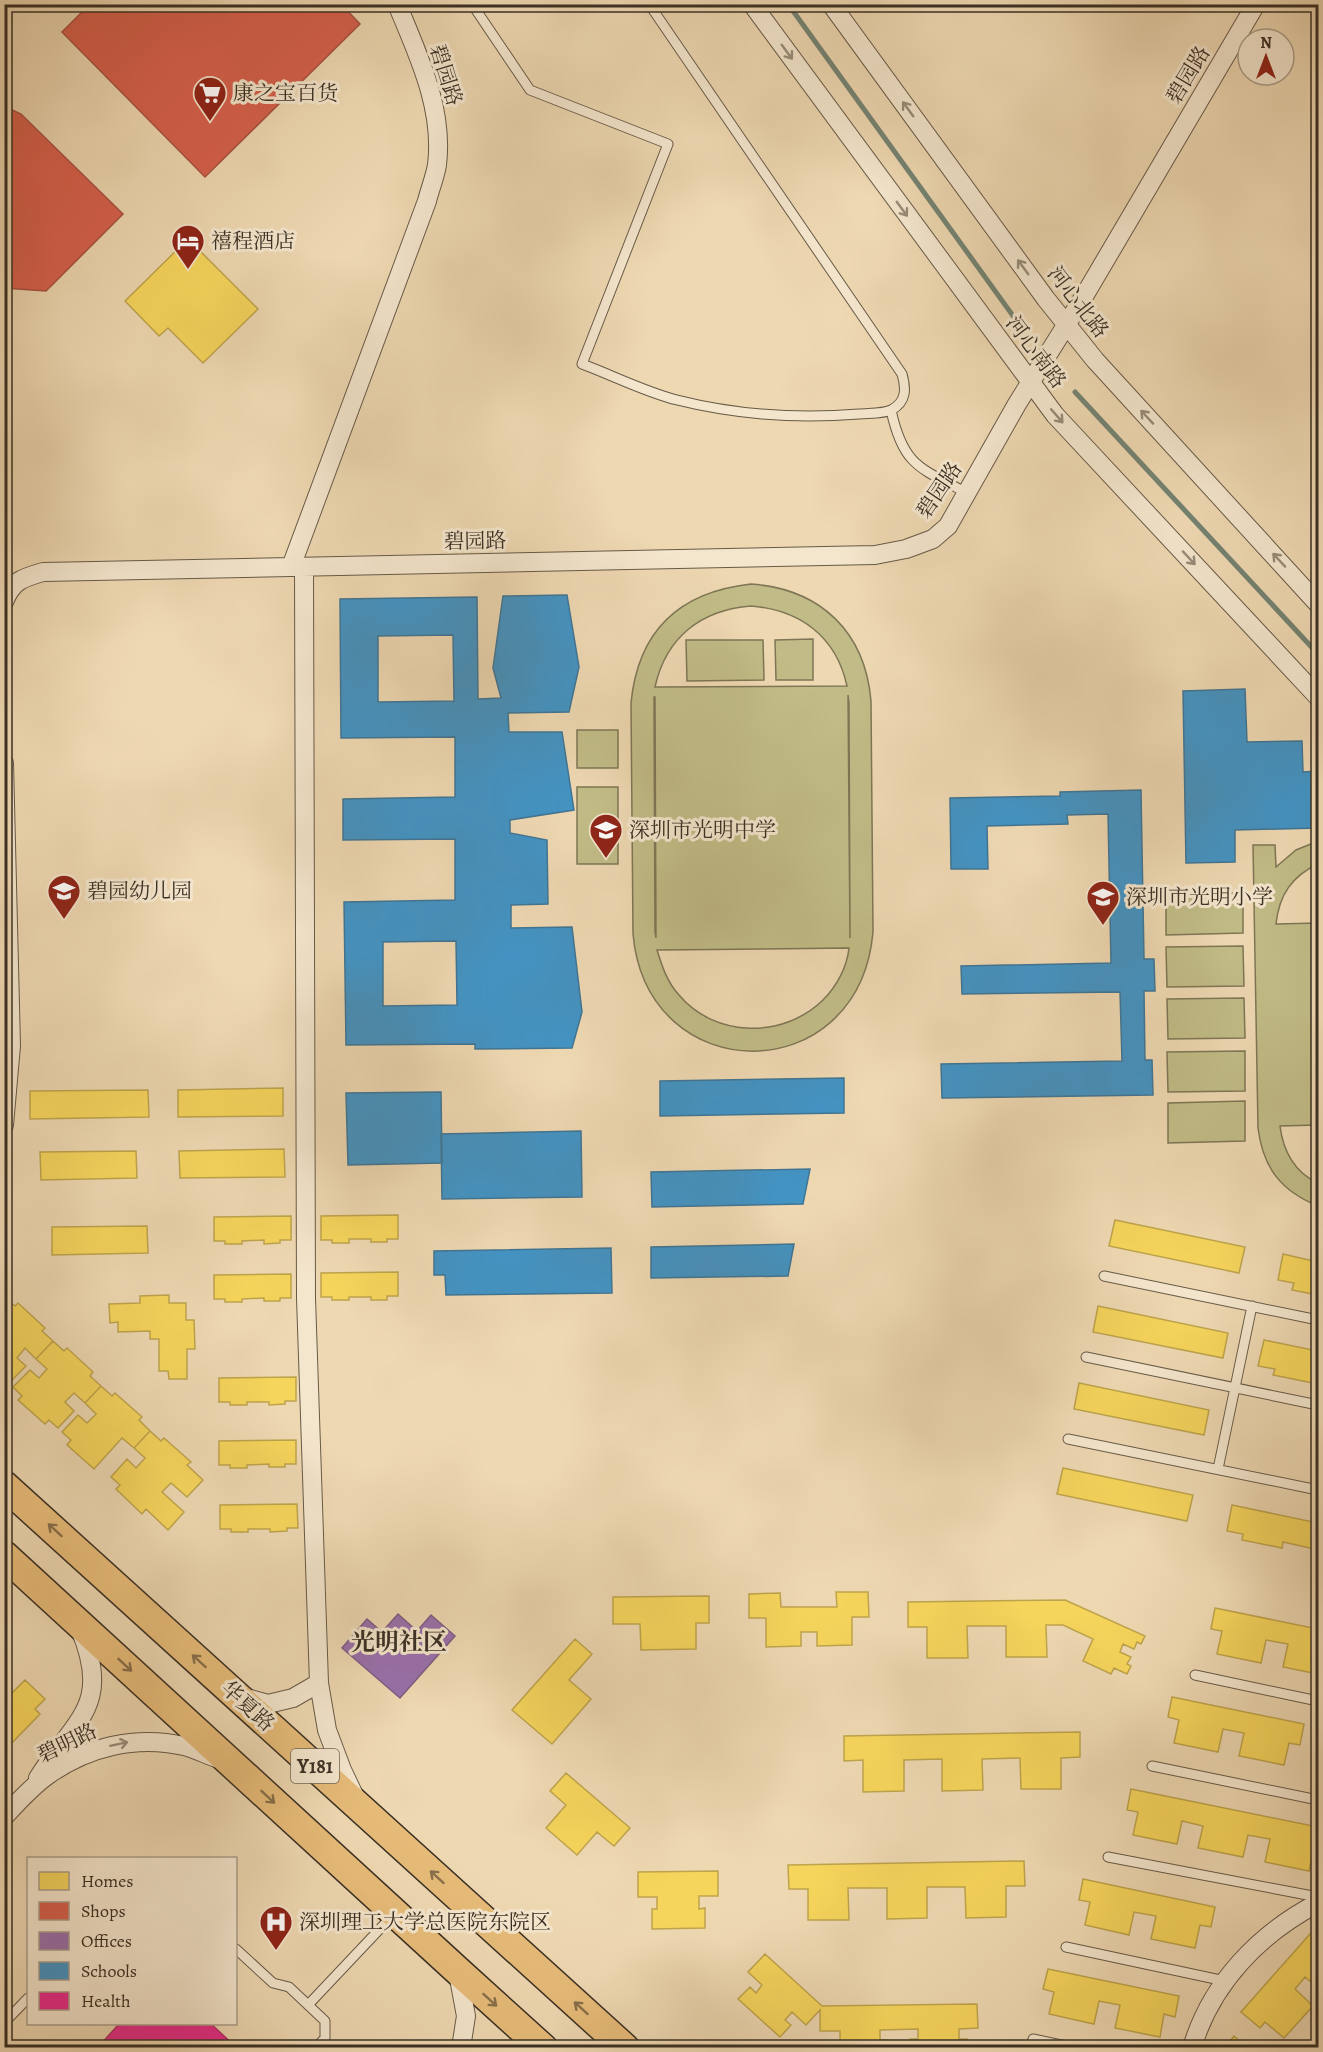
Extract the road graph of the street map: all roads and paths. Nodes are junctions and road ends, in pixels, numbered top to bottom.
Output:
1 (397, 4) edge
2 (472, 4) edge
3 (649, 4) edge
4 (752, 4) edge
5 (831, 4) edge
6 (1256, 4) edge
7 (1066, 324) junction
8 (1030, 382) junction
9 (891, 410) junction
10 (967, 494) junction
11 (298, 567) junction
12 (4, 602) edge
13 (1318, 604) edge
14 (1318, 697) edge
15 (4, 763) edge
16 (4, 1125) edge
17 (1104, 1276) dead end
18 (1252, 1306) junction
19 (1318, 1320) edge
20 (1086, 1357) dead end
21 (1235, 1388) junction
22 (1318, 1405) edge
23 (1068, 1439) dead end
24 (1218, 1469) junction
25 (4, 1485) edge
26 (1318, 1490) edge
27 (4, 1555) edge
28 (78, 1622) junction
29 (1195, 1675) dead end
30 (320, 1683) junction
31 (237, 1696) junction
32 (1318, 1701) edge
33 (231, 1763) junction
34 (1152, 1766) dead end
35 (30, 1789) junction
36 (1318, 1800) edge
37 (360, 1807) junction
38 (4, 1817) edge
39 (1108, 1857) dead end
40 (1318, 1897) edge
41 (1318, 1903) edge
42 (394, 1913) junction
43 (1066, 1947) dead end
44 (237, 1950) edge
45 (458, 1971) junction
46 (1225, 1981) junction
47 (27, 1999) edge
48 (308, 2005) junction
49 (4, 2023) edge
50 (1032, 2039) dead end
51 (316, 2048) edge
52 (461, 2048) edge
53 (543, 2048) edge
54 (625, 2048) edge
55 (1075, 2048) edge
56 (1192, 2048) edge

1 - 11 street, 碧园路
2 - 9 lane
3 - 9 lane
4 -> 8 street, 河心南路
7 -> 5 street, 河心北路
6 - 7 street, 碧园路
7 - 8 street, 碧园路
13 -> 7 street, 河心北路
8 - 10 street, 碧园路
8 -> 14 street, 河心南路
9 - 10 lane
10 - 11 street, 碧园路
11 - 12 street, 碧园路
11 - 30 street
15 - 16 street
17 - 18 lane
18 - 19 lane
18 - 21 lane
20 - 21 lane
21 - 22 lane
21 - 24 lane
23 - 24 lane
24 - 26 lane
31 -> 25 main road, 华夏路 / Y181
27 - 28 main road, Y181
28 -> 33 main road, Y181
28 - 35 street, 碧明路
29 - 32 lane
30 - 31 street
30 - 37 street
31 - 37 main road, 华夏路 / Y181
35 -> 33 street, 碧明路
33 -> 42 main road, Y181
34 - 36 lane
35 - 38 street, 碧明路
54 -> 37 main road, 华夏路 / Y181
39 - 40 lane
41 - 46 street
42 - 45 main road, Y181
42 - 48 lane
43 - 46 lane
44 - 48 lane
45 - 52 street
45 -> 53 main road, Y181
46 - 56 street
47 - 49 lane
48 - 51 lane
50 - 55 lane

